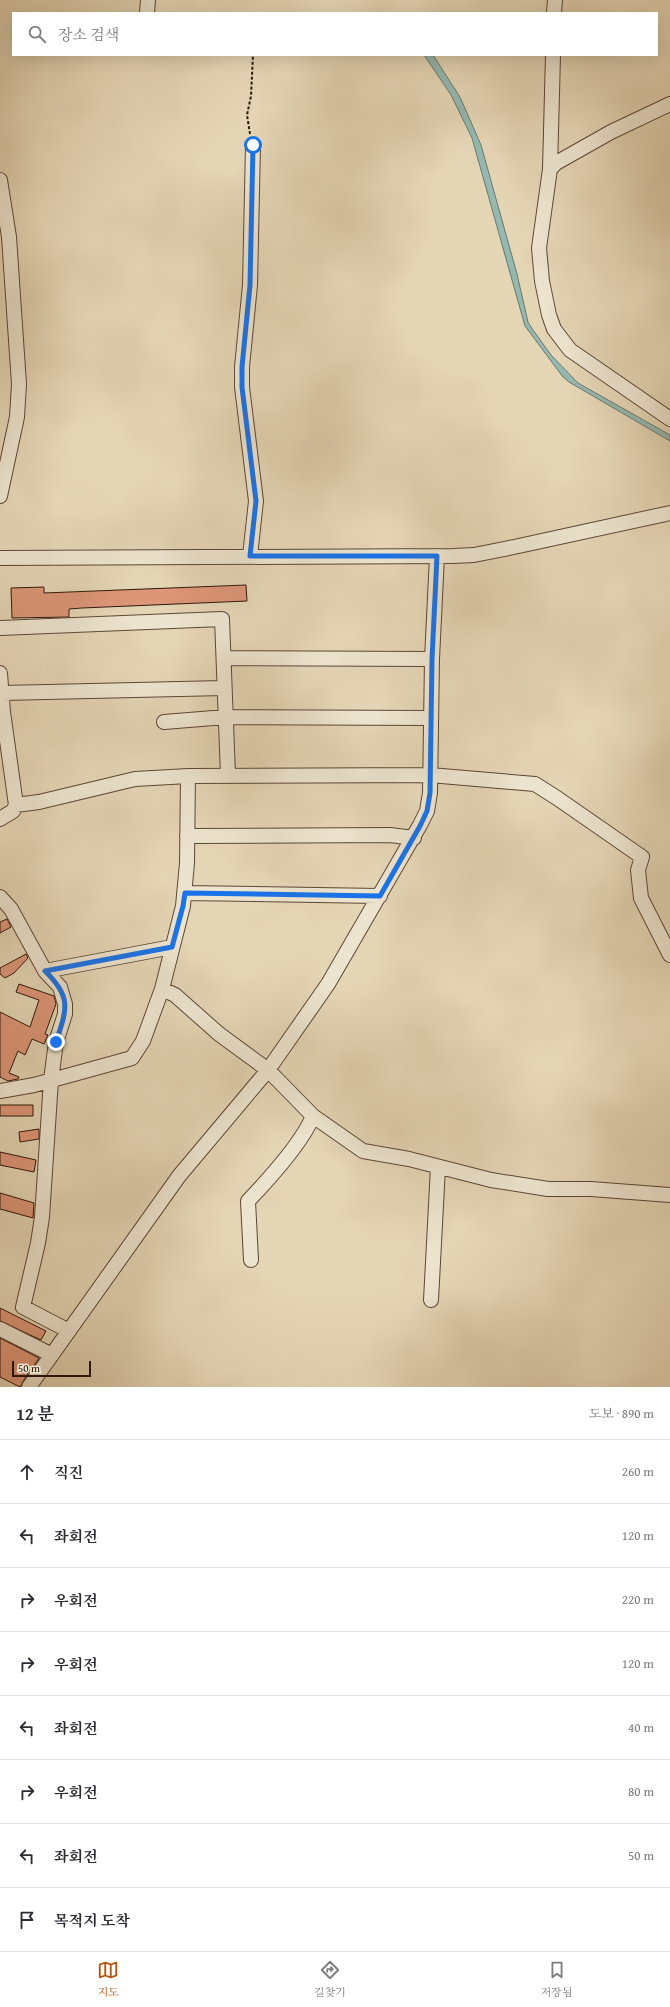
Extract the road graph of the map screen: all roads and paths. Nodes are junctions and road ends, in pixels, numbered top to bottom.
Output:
1 (148, 0) edge
2 (555, 0) edge
3 (147, 12) edge
4 (554, 12) edge
5 (253, 56) edge
6 (553, 56) edge
7 (670, 104) edge
8 (253, 145) joint
9 (550, 168) junction
10 (0, 180) edge
11 (2, 204) edge
12 (670, 419) edge
13 (0, 496) edge
14 (670, 513) edge
15 (250, 556) junction
16 (437, 556) junction
17 (0, 558) edge
18 (0, 628) edge
19 (224, 658) junction
20 (432, 659) junction
21 (0, 673) edge
22 (224, 688) junction
23 (2, 693) junction
24 (2, 713) edge
25 (226, 717) junction
26 (431, 718) junction
27 (164, 722) dead end
28 (228, 775) junction
29 (430, 775) junction
30 (188, 776) junction
31 (16, 805) junction
32 (0, 819) edge
33 (187, 836) junction
34 (414, 838) junction
35 (185, 893) junction
36 (380, 896) junction
37 (0, 898) edge
38 (172, 947) junction
39 (670, 955) edge
40 (45, 971) junction
41 (162, 989) junction
42 (268, 1070) junction
43 (51, 1080) junction
44 (0, 1091) edge
45 (312, 1116) junction
46 (438, 1167) junction
47 (670, 1195) edge
48 (251, 1260) dead end
49 (431, 1300) dead end
50 (0, 1329) edge
51 (69, 1331) junction
52 (52, 1355) junction
53 (29, 1387) edge

1 - 3 street
2 - 4 street
5 - 8 path
6 - 9 street
7 - 9 street
8 - 15 street
9 - 12 street
10 - 11 street
11 - 13 street
14 - 16 street
15 - 16 street
15 - 17 street
16 - 20 street
18 - 19 street
19 - 20 street
19 - 22 street
20 - 26 street
21 - 23 street
22 - 23 street
22 - 25 street
23 - 24 street
24 - 31 street
25 - 26 street
25 - 27 street
25 - 28 street
26 - 29 street
28 - 29 street
28 - 30 street
29 - 34 street
29 - 39 street
30 - 31 street
30 - 33 street
31 - 32 street
33 - 34 street
33 - 35 street
34 - 36 street
35 - 36 street
35 - 38 street
36 - 42 street
37 - 40 street
38 - 40 street
38 - 41 street
40 - 43 street
41 - 42 street
41 - 43 street
42 - 45 street
42 - 51 street
43 - 44 street
43 - 51 street
45 - 46 street
45 - 48 street
46 - 47 street
46 - 49 street
50 - 52 street
51 - 52 street
52 - 53 street

